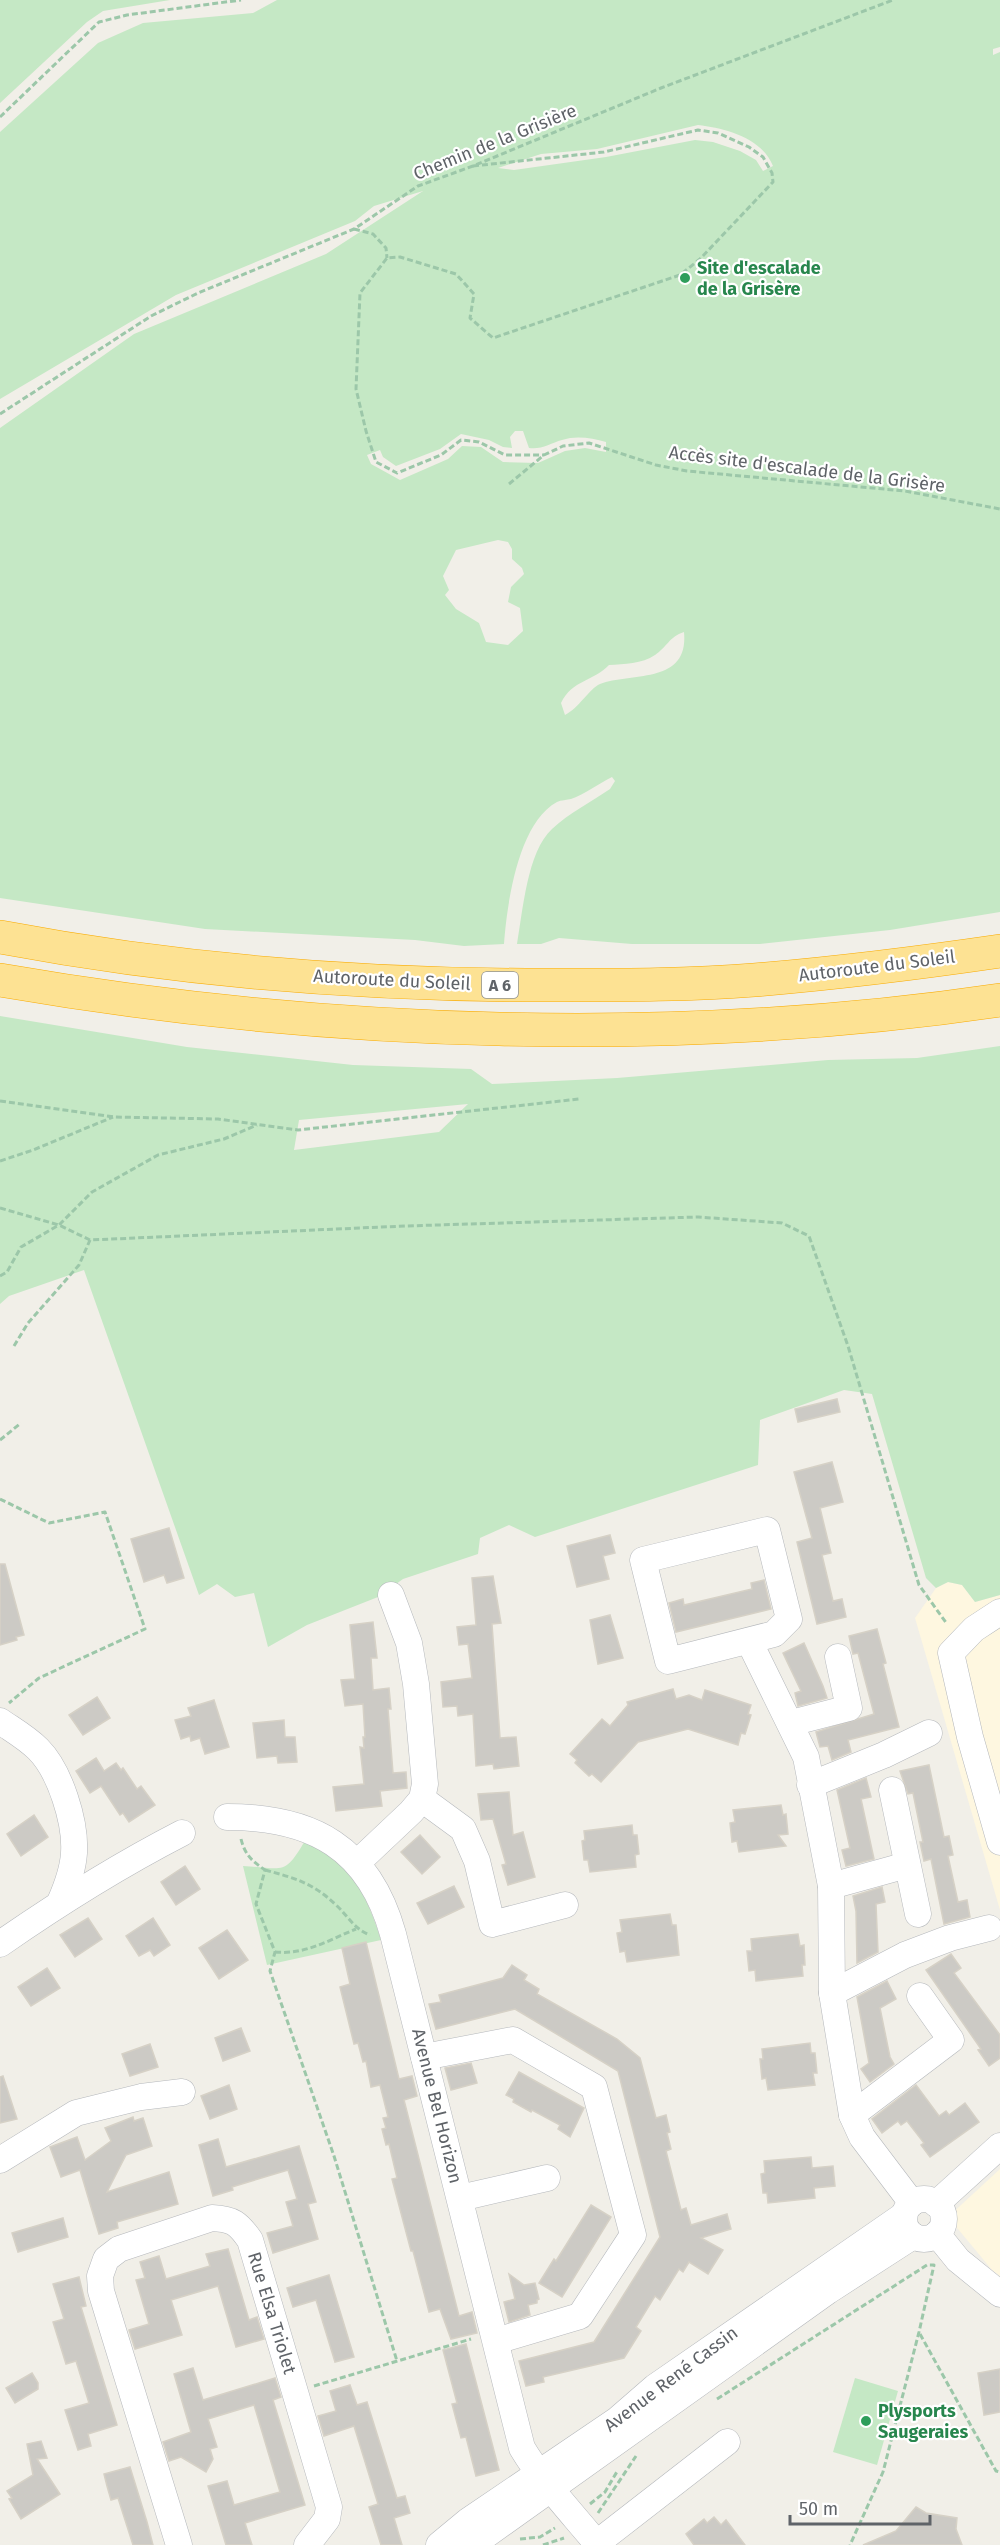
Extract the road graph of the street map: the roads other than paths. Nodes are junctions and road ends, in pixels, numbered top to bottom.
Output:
1 (0, 937) edge
2 (1000, 951) edge
3 (0, 980) edge
4 (1000, 1000) edge
5 (391, 1595) dead end
6 (1000, 1612) edge
7 (748, 1641) junction
8 (838, 1657) dead end
9 (4, 1712) edge
10 (790, 1723) junction
11 (929, 1733) dead end
12 (810, 1785) junction
13 (892, 1790) dead end
14 (422, 1799) junction
15 (231, 1817) road end
16 (182, 1833) dead end
17 (1000, 1842) edge
18 (358, 1862) junction
19 (907, 1865) junction
20 (831, 1886) junction
21 (60, 1902) junction
22 (565, 1905) dead end
23 (918, 1914) dead end
24 (989, 1928) dead end
25 (0, 1944) edge
26 (832, 1993) junction
27 (920, 1996) dead end
28 (424, 2057) junction
29 (182, 2092) dead end
30 (852, 2115) junction
31 (1000, 2146) edge
32 (0, 2160) edge
33 (547, 2178) dead end
34 (460, 2198) junction
35 (921, 2218) junction
36 (1000, 2294) edge
37 (495, 2337) junction
38 (727, 2442) dead end
39 (544, 2480) junction
40 (593, 2538) edge
41 (179, 2545) edge
42 (307, 2545) edge
43 (439, 2545) edge
44 (472, 2545) edge

1 - 2 highway, Autoroute du Soleil / A 6
3 - 4 highway
5 - 14 street
6 - 17 street
7 - 7 street
7 - 10 street
8 - 10 street
9 - 21 street
10 - 12 street
11 - 12 street
12 - 20 street
13 - 19 street
14 - 18 street
14 - 22 street
15 - 18 street, Avenue Bel Horizon
16 - 21 street
18 - 28 street, Avenue Bel Horizon
19 - 20 street
19 - 23 street
20 - 26 street
21 - 25 street
24 - 26 street
26 - 30 street
27 - 30 street
28 - 34 street, Avenue Bel Horizon
28 - 37 street
29 - 32 street
30 - 35 street
31 - 35 street, Avenue René Cassin
33 - 34 street
34 - 37 street, Avenue Bel Horizon
35 - 36 street
35 - 39 street, Avenue René Cassin
37 - 39 street, Avenue Bel Horizon
38 - 40 street
39 - 40 street, Avenue Bel Horizon
39 - 43 street, Avenue René Cassin
39 - 44 street, Avenue René Cassin
41 - 42 street, Rue Elsa Triolet

